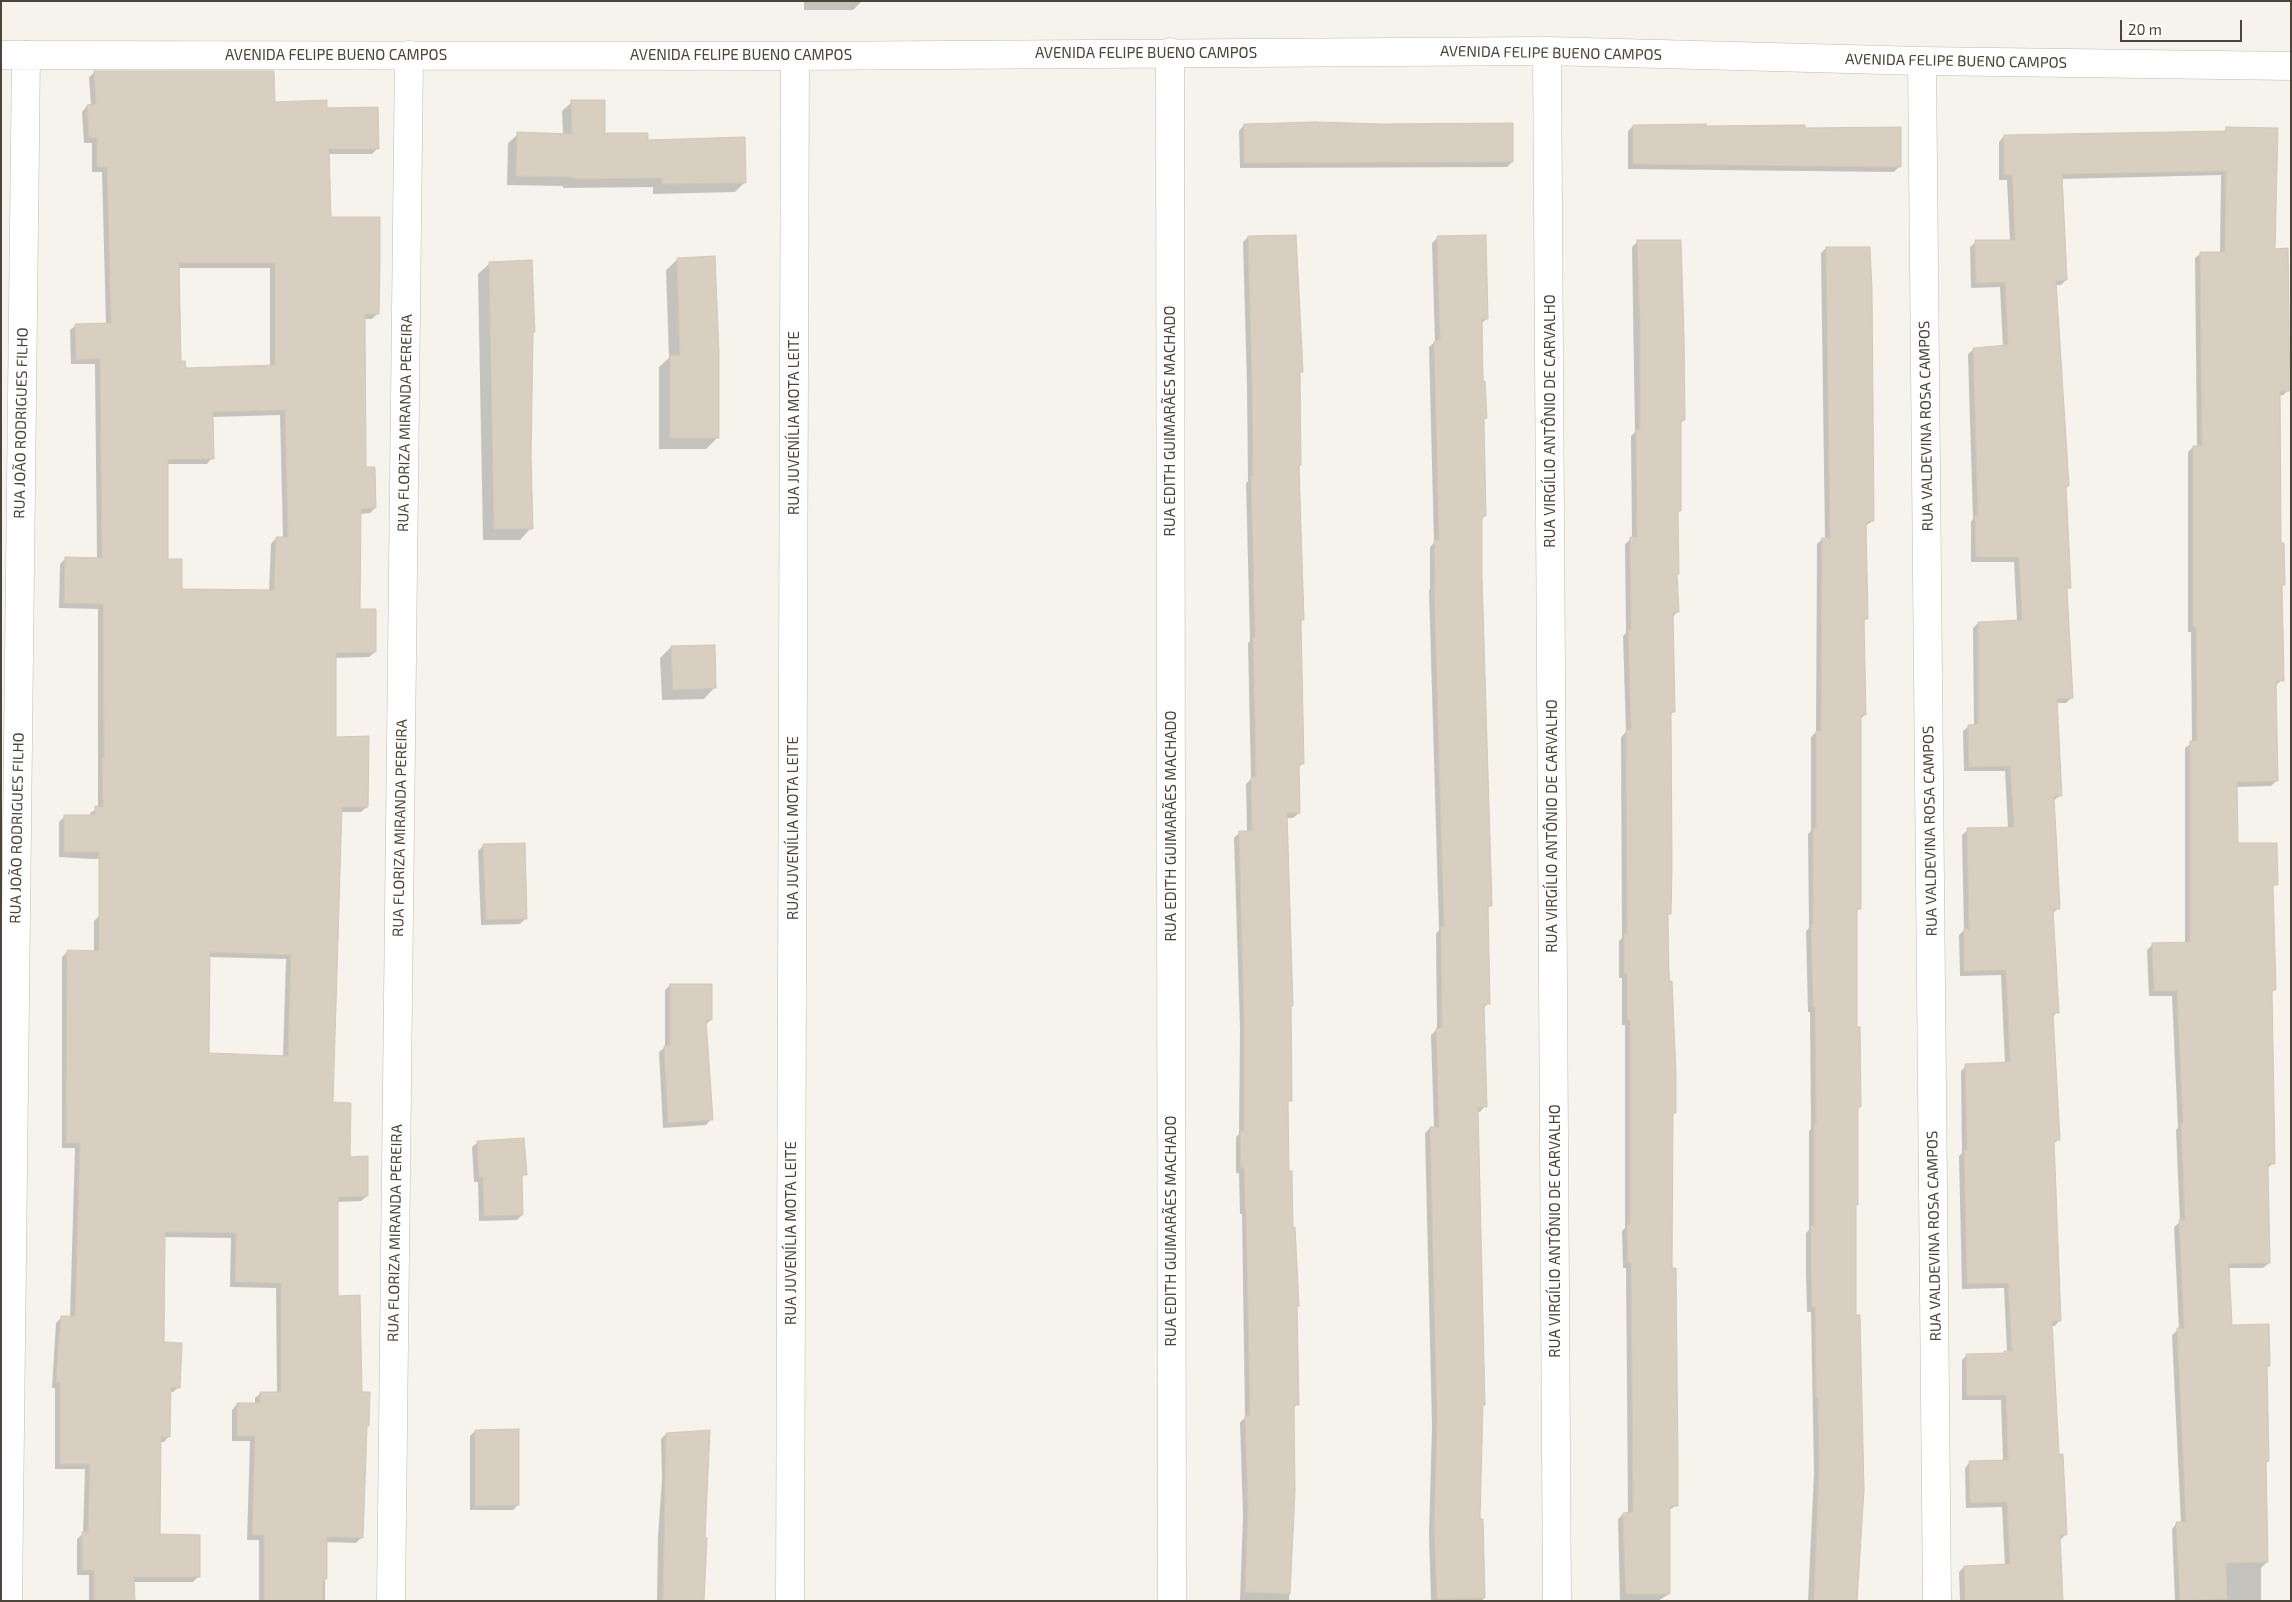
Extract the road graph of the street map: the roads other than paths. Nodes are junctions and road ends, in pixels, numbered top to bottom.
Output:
1 (1548, 51) junction
2 (1170, 52) junction
3 (13, 55) edge
4 (409, 55) junction
5 (795, 56) junction
6 (1922, 61) junction
7 (2291, 66) edge
8 (8, 1601) edge
9 (391, 1601) edge
10 (790, 1601) edge
11 (1172, 1601) edge
12 (1557, 1601) edge
13 (1937, 1601) edge

1 - 2 street, AVENIDA FELIPE BUENO CAMPOS
1 - 6 street, AVENIDA FELIPE BUENO CAMPOS
1 - 12 street, RUA VIRGÍLIO ANTÔNIO DE CARVALHO
2 - 5 street, AVENIDA FELIPE BUENO CAMPOS
2 - 11 street, RUA EDITH GUIMARÃES MACHADO
3 - 4 street, AVENIDA FELIPE BUENO CAMPOS
3 - 8 street, RUA JOÃO RODRIGUES FILHO
4 - 5 street, AVENIDA FELIPE BUENO CAMPOS
4 - 9 street, RUA FLORIZA MIRANDA PEREIRA
5 - 10 street, RUA JUVENÍLIA MOTA LEITE
6 - 7 street, AVENIDA FELIPE BUENO CAMPOS
6 - 13 street, RUA VALDEVINA ROSA CAMPOS

